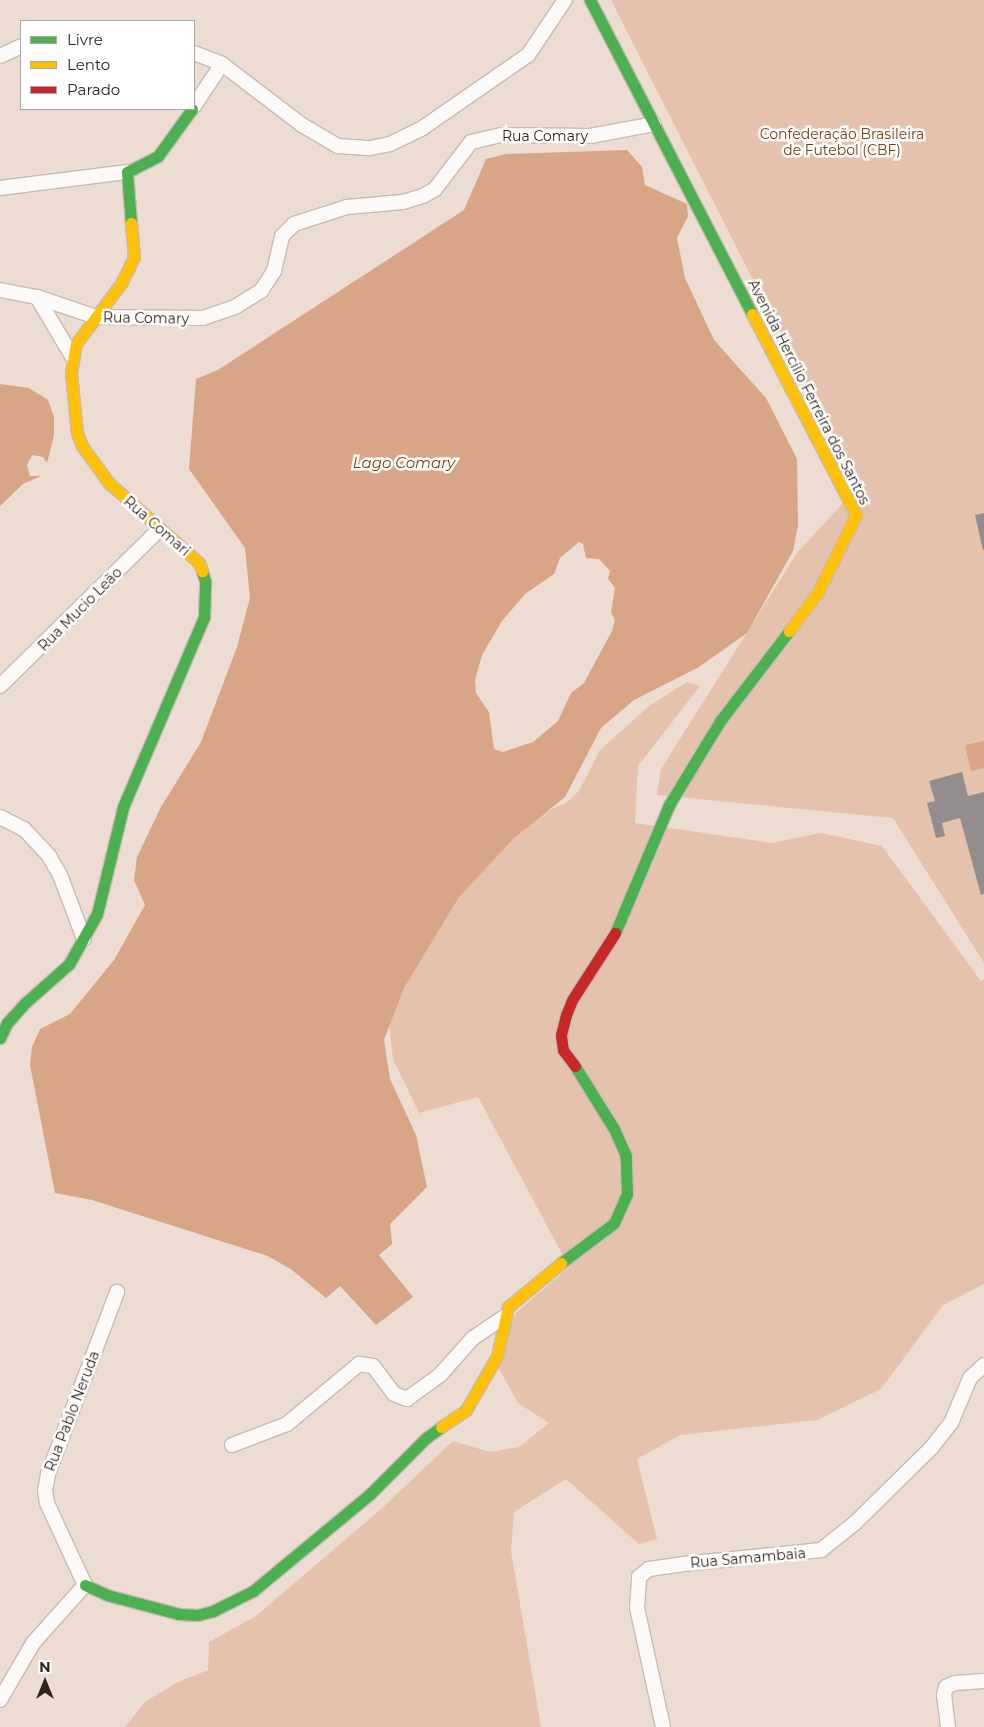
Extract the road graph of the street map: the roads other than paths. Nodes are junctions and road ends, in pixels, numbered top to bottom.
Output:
1 (565, 0) edge
2 (590, 0) edge
3 (20, 46) edge
4 (195, 53) edge
5 (0, 56) edge
6 (222, 64) junction
7 (195, 105) edge
8 (192, 110) edge
9 (654, 124) junction
10 (127, 172) junction
11 (0, 188) edge
12 (0, 290) edge
13 (37, 297) junction
14 (96, 317) junction
15 (72, 356) junction
16 (159, 530) junction
17 (0, 686) edge
18 (0, 817) edge
19 (84, 939) junction
20 (4, 1022) edge
21 (0, 1038) edge
22 (117, 1292) dead end
23 (504, 1317) junction
24 (984, 1365) edge
25 (232, 1445) dead end
26 (85, 1585) junction
27 (984, 1681) edge
28 (0, 1700) edge
29 (663, 1727) edge
30 (948, 1727) edge

1 - 6 street
2 - 9 street, Avenida Hercílio Ferreira dos Santos
3 - 5 street
4 - 6 street
6 - 7 street
8 - 10 street
9 - 14 street, Rua Comary
9 - 23 street, Avenida Hercílio Ferreira dos Santos
10 - 11 street
10 - 14 street, Rua Comari
12 - 13 street
13 - 14 street
13 - 15 street
14 - 15 street, Rua Comari
15 - 16 street, Rua Comari
16 - 17 street, Rua Mucio Leão
16 - 19 street, Rua Comari
18 - 19 street
19 - 20 street, Rua Comari
20 - 21 street, Rua Comari
22 - 26 street, Rua Pablo Neruda
23 - 25 street
23 - 26 street, Avenida Hercílio Ferreira dos Santos
24 - 29 street, Rua Samambaia
26 - 28 street
27 - 30 street

